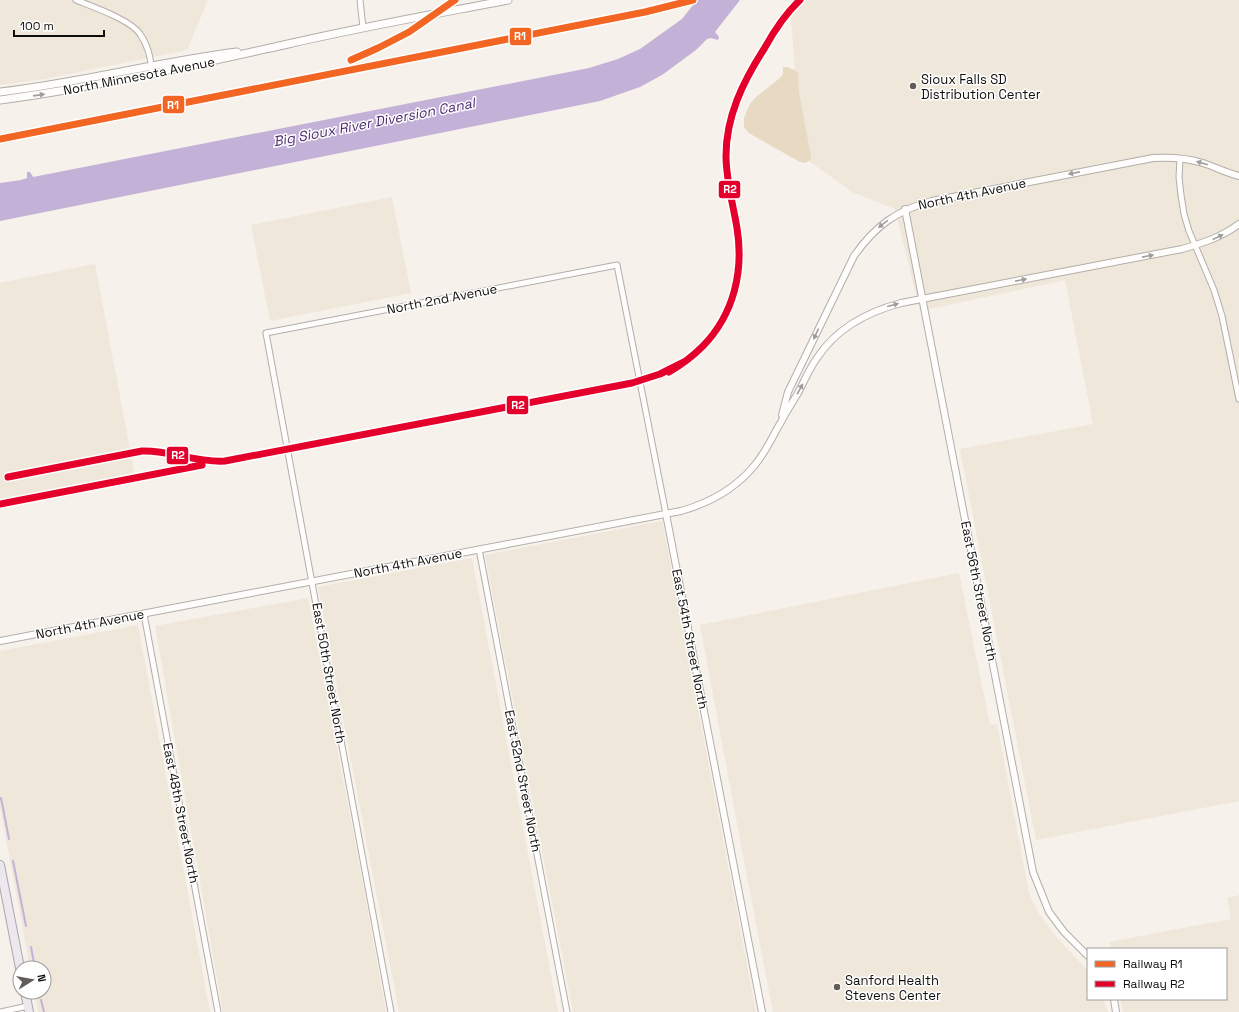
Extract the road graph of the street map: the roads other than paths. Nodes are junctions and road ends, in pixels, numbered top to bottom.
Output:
1 (76, 0) edge
2 (360, 0) edge
3 (508, 0) edge
4 (363, 28) junction
5 (152, 70) junction
6 (0, 92) edge
7 (0, 100) edge
8 (1180, 159) junction
9 (1239, 176) edge
10 (905, 209) junction
11 (1239, 224) edge
12 (1194, 246) junction
13 (618, 266) joint
14 (923, 299) junction
15 (266, 333) joint
16 (1239, 399) edge
17 (780, 423) junction
18 (666, 514) junction
19 (479, 549) junction
20 (312, 581) junction
21 (144, 614) junction
22 (0, 642) edge
23 (0, 865) edge
24 (2, 890) edge
25 (1087, 955) edge
26 (18, 960) edge
27 (1114, 1000) edge
28 (28, 1009) edge
29 (0, 1012) edge
30 (218, 1012) edge
31 (391, 1012) edge
32 (567, 1012) edge
33 (762, 1012) edge
34 (1116, 1012) edge

1 - 5 street
2 - 4 street
3 - 4 main road, North Minnesota Avenue
4 - 5 main road, North Minnesota Avenue
5 - 6 main road, North Minnesota Avenue
7 -> 5 main road, North Minnesota Avenue
9 -> 8 street, North 4th Avenue
8 -> 10 street, North 4th Avenue
8 - 12 street
10 - 14 street, East 56th Street North
10 -> 17 street, North 4th Avenue
12 -> 11 street, North 4th Avenue
14 -> 12 street, North 4th Avenue
12 - 16 street
13 - 15 street, North 2nd Avenue
13 - 18 street, East 54th Street North
17 -> 14 street, North 4th Avenue
14 - 25 street, East 56th Street North
15 - 20 street, East 50th Street North
17 - 18 street, North 4th Avenue
18 - 19 street, North 4th Avenue
18 - 33 street, East 54th Street North
19 - 20 street, North 4th Avenue
19 - 32 street, East 52nd Street North
20 - 21 street, North 4th Avenue
20 - 31 street, East 50th Street North
21 - 22 street, North 4th Avenue
21 - 30 street, East 48th Street North
23 - 24 main road
24 - 26 main road
27 - 34 street
28 - 29 street

